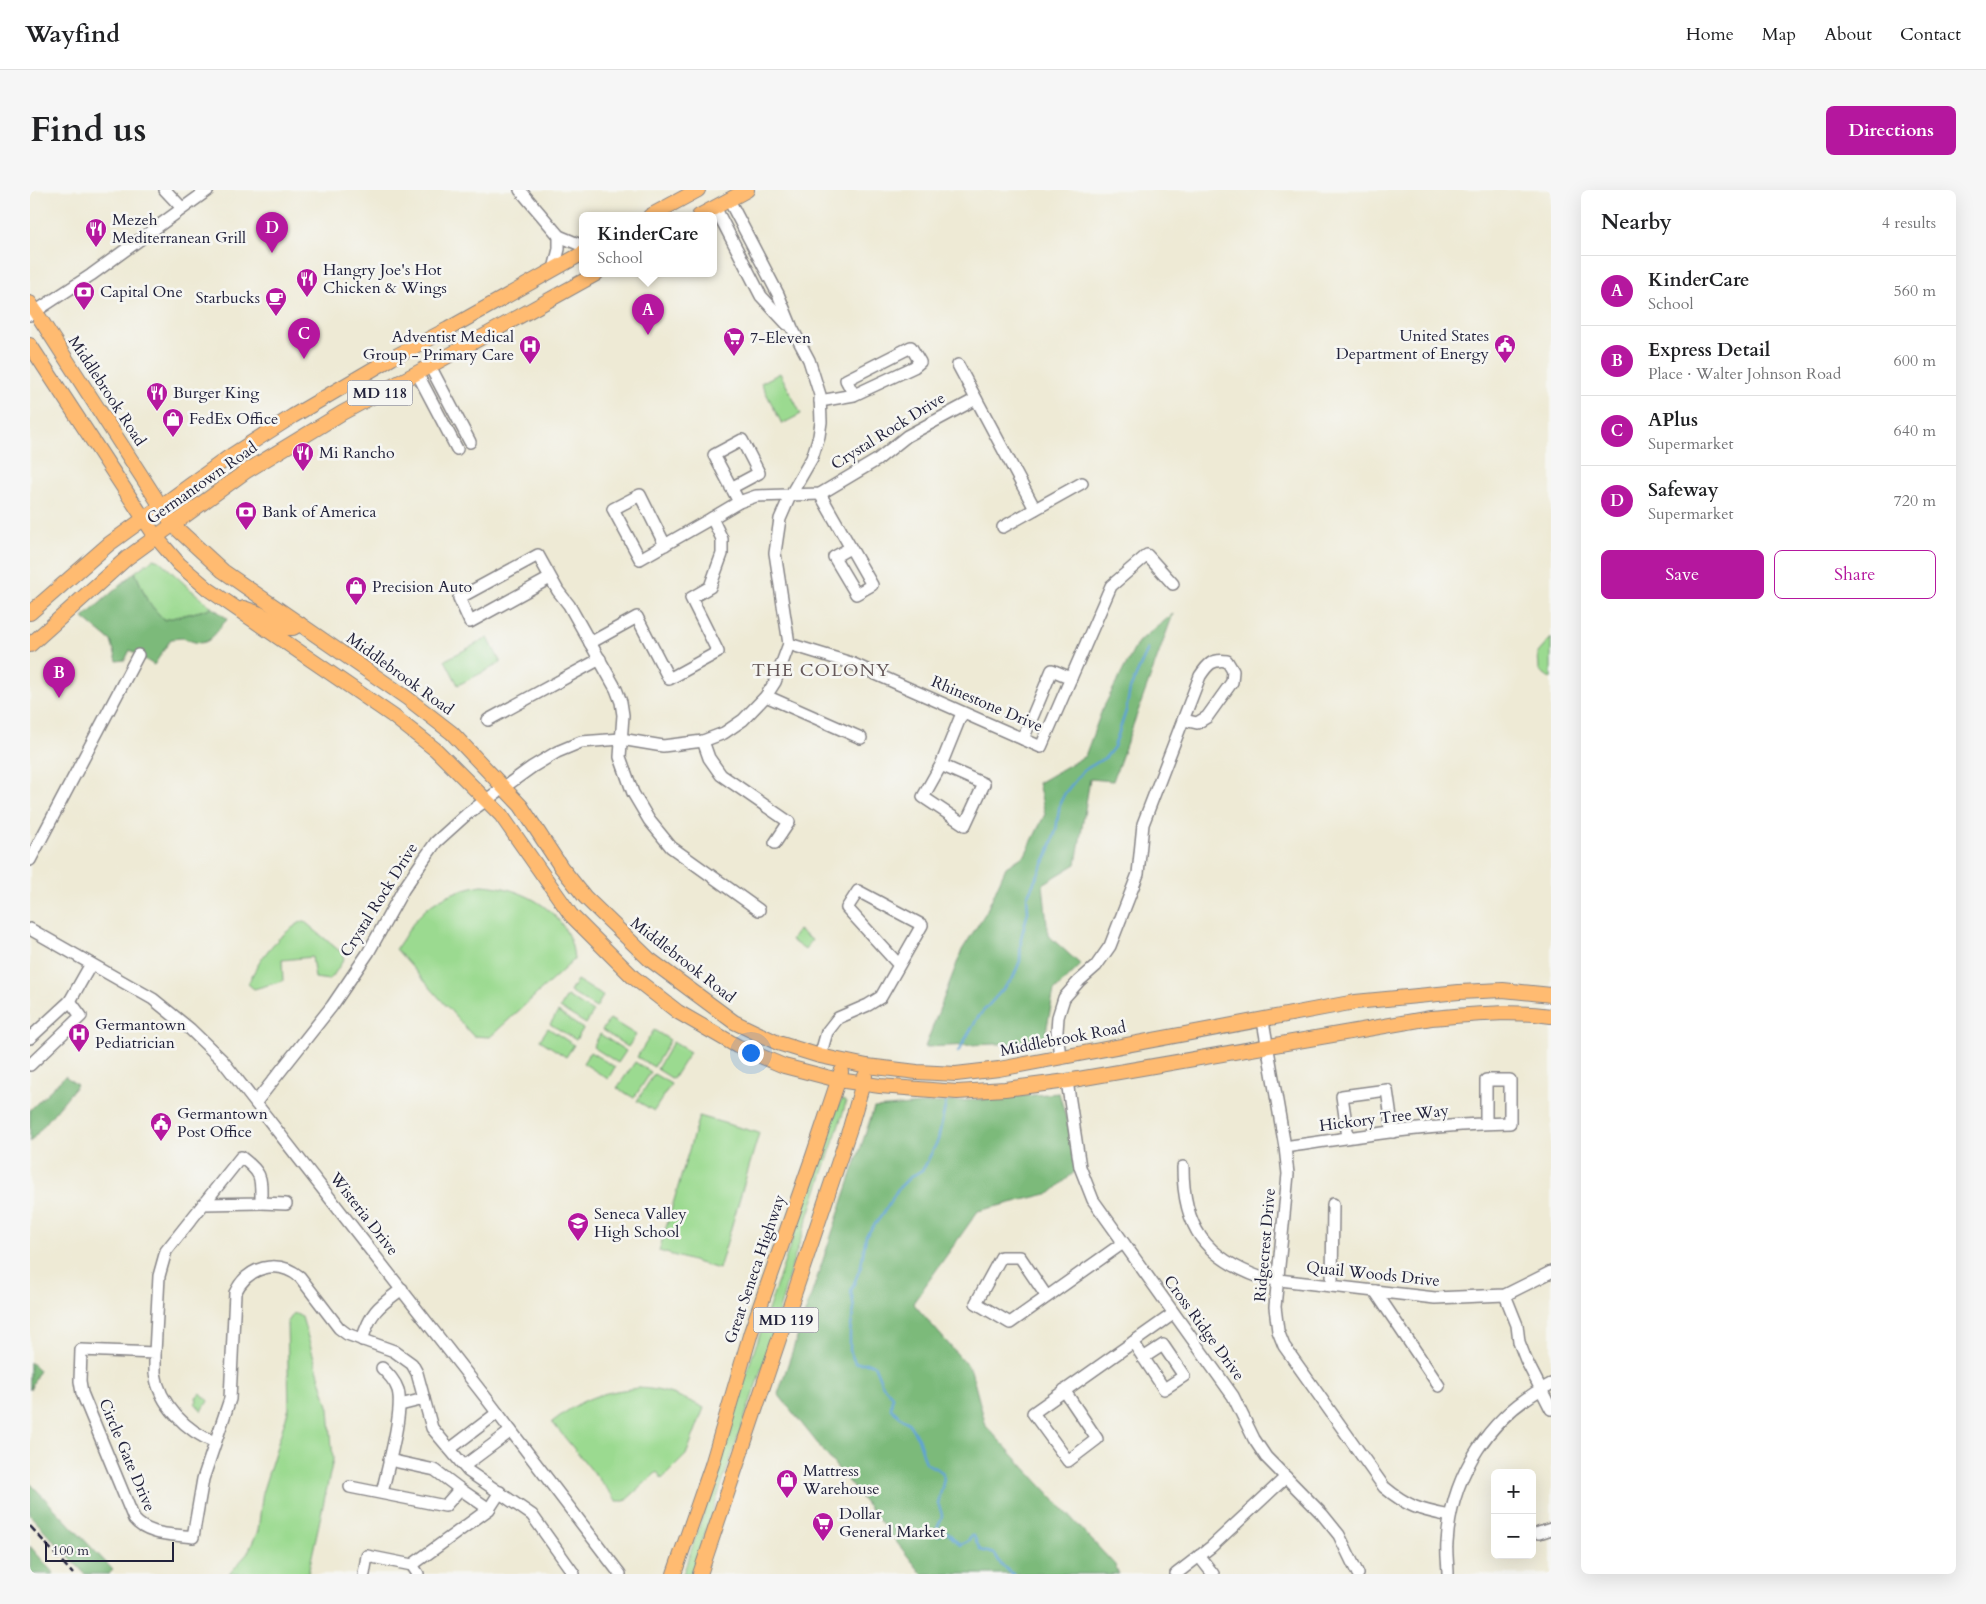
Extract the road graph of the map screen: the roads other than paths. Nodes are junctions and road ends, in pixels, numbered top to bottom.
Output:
1 (165, 190) edge
2 (208, 190) edge
3 (520, 190) edge
4 (698, 190) edge
5 (706, 190) edge
6 (747, 190) edge
7 (726, 195) edge
8 (182, 208) junction
9 (715, 208) junction
10 (657, 212) edge
11 (707, 212) edge
12 (559, 236) junction
13 (579, 244) edge
14 (579, 255) edge
15 (554, 268) junction
16 (591, 277) edge
17 (32, 310) edge
18 (792, 328) junction
19 (30, 345) edge
20 (958, 364) dead end
21 (430, 366) junction
22 (417, 373) junction
23 (854, 396) junction
24 (976, 399) junction
25 (820, 401) junction
26 (470, 442) dead end
27 (457, 449) dead end
28 (1082, 483) dead end
29 (731, 488) dead end
30 (820, 494) junction
31 (790, 496) junction
32 (739, 502) junction
33 (161, 507) junction
34 (1034, 509) junction
35 (712, 518) junction
36 (144, 519) junction
37 (173, 525) junction
38 (1002, 526) dead end
39 (156, 538) junction
40 (665, 545) junction
41 (850, 548) dead end
42 (550, 578) junction
43 (1173, 584) dead end
44 (231, 605) junction
45 (30, 613) edge
46 (300, 624) junction
47 (590, 643) junction
48 (789, 644) junction
49 (30, 645) edge
50 (138, 655) dead end
51 (600, 659) junction
52 (1070, 678) junction
53 (766, 696) junction
54 (962, 713) junction
55 (488, 720) dead end
56 (1184, 720) junction
57 (860, 738) dead end
58 (621, 739) junction
59 (1023, 739) junction
60 (703, 741) junction
61 (941, 765) junction
62 (504, 787) junction
63 (486, 800) junction
64 (775, 843) dead end
65 (30, 860) edge
66 (759, 910) dead end
67 (30, 929) edge
68 (91, 964) junction
69 (899, 965) junction
70 (1551, 995) edge
71 (70, 1001) junction
72 (1551, 1016) edge
73 (1263, 1021) junction
74 (30, 1039) edge
75 (1267, 1048) junction
76 (41, 1052) junction
77 (820, 1056) junction
78 (1060, 1057) junction
79 (843, 1061) junction
80 (30, 1065) edge
81 (867, 1066) junction
82 (838, 1080) junction
83 (1067, 1081) junction
84 (863, 1084) junction
85 (256, 1102) junction
86 (1486, 1123) dead end
87 (1393, 1132) junction
88 (1348, 1138) junction
89 (1285, 1147) junction
90 (1183, 1166) dead end
91 (261, 1203) junction
92 (203, 1204) junction
93 (286, 1204) dead end
94 (1333, 1204) dead end
95 (1123, 1243) junction
96 (1551, 1272) edge
97 (1276, 1280) junction
98 (1332, 1286) junction
99 (402, 1289) junction
100 (1374, 1291) junction
101 (1505, 1295) junction
102 (1047, 1297) junction
103 (1173, 1314) junction
104 (362, 1340) junction
105 (1133, 1342) junction
106 (155, 1353) junction
107 (1144, 1358) dead end
108 (382, 1368) dead end
109 (1439, 1386) dead end
110 (1546, 1387) edge
111 (1064, 1390) junction
112 (424, 1399) junction
113 (400, 1405) junction
114 (1551, 1409) edge
115 (497, 1413) junction
116 (511, 1431) junction
117 (215, 1442) junction
118 (450, 1449) junction
119 (389, 1460) junction
120 (464, 1466) junction
121 (1286, 1477) junction
122 (350, 1487) dead end
123 (460, 1489) junction
124 (500, 1492) junction
125 (382, 1493) junction
126 (489, 1509) junction
127 (1450, 1516) junction
128 (1551, 1529) edge
129 (1539, 1533) dead end
130 (1200, 1556) junction
131 (415, 1570) edge
132 (364, 1574) edge
133 (574, 1574) edge
134 (620, 1574) edge
135 (674, 1574) edge
136 (700, 1574) edge
137 (1176, 1574) edge
138 (1213, 1574) edge
139 (1358, 1574) edge
140 (1448, 1574) edge

1 - 8 street
2 - 8 street
3 - 12 street
4 - 10 main road
5 - 9 main road, Crystal Rock Drive
6 - 7 main road
7 - 9 main road
7 - 18 street, Crystal Rock Drive
8 - 17 street
9 - 11 main road
9 - 18 street, Crystal Rock Drive
12 - 13 street
12 - 15 street
14 - 15 main road, Germantown Road / MD 118
15 - 33 main road, Germantown Road / MD 118
16 - 21 main road, Germantown Road / MD 118
17 - 33 main road, Middlebrook Road
18 - 25 street, Crystal Rock Drive
19 - 36 main road
20 - 24 street
21 - 22 main road, Germantown Road / MD 118
21 - 26 street
22 - 27 street
22 - 37 main road, Germantown Road / MD 118
23 - 23 street
23 - 25 street
24 - 30 street, Crystal Rock Drive
24 - 34 street
25 - 31 street, Crystal Rock Drive
28 - 34 street
29 - 32 street
30 - 31 street, Crystal Rock Drive
30 - 41 street
31 - 32 street, Crystal Rock Drive
31 - 48 street, Crystal Rock Drive
32 - 35 street, Crystal Rock Drive
33 - 36 main road, Germantown Road / MD 118
33 - 37 main road, Middlebrook Road
34 - 38 street
35 - 40 street, Crystal Rock Drive
35 - 47 street
36 - 39 main road
36 - 45 main road, Germantown Road / MD 118
37 - 39 main road, Germantown Road / MD 118
37 - 46 main road, Middlebrook Road
39 - 44 main road
39 - 49 main road, Germantown Road / MD 118
40 - 40 street, Crystal Rock Drive
42 - 42 street
42 - 47 street
43 - 52 street, Rhinestone Drive
44 - 46 main road
44 - 63 main road
46 - 62 main road, Middlebrook Road
47 - 51 street
48 - 53 street, Crystal Rock Drive
48 - 54 street, Rhinestone Drive
50 - 65 street
51 - 55 street
51 - 58 street
52 - 59 street, Rhinestone Drive
52 - 59 street
53 - 57 street
53 - 60 street, Crystal Rock Drive
54 - 59 street, Rhinestone Drive
54 - 61 street
56 - 56 street
56 - 78 street
58 - 60 street, Crystal Rock Drive
58 - 62 street, Crystal Rock Drive
58 - 66 street
60 - 64 street
61 - 61 street
62 - 63 street, Crystal Rock Drive
62 - 77 main road, Middlebrook Road
63 - 82 main road
63 - 85 street, Crystal Rock Drive
67 - 68 street, Wisteria Drive
68 - 71 street
68 - 85 street, Wisteria Drive
69 - 69 street
69 - 77 street
70 - 73 main road, Middlebrook Road
71 - 74 street
71 - 76 street
72 - 75 main road
73 - 75 street, Ridgecrest Drive
73 - 78 main road, Middlebrook Road
74 - 76 street
75 - 83 main road
75 - 89 street, Ridgecrest Drive
76 - 80 street
77 - 79 main road, Middlebrook Road
78 - 81 main road, Middlebrook Road
79 - 81 main road, Middlebrook Road
79 - 82 main road, Great Seneca Highway / MD 119
81 - 84 main road, MD 119
82 - 84 main road
82 - 135 main road, Great Seneca Highway / MD 119
83 - 84 main road
83 - 95 street, Cross Ridge Drive
84 - 136 main road, MD 119
85 - 99 street, Wisteria Drive
86 - 87 street, Hickory Tree Way
87 - 88 street, Hickory Tree Way
87 - 88 street
88 - 89 street, Hickory Tree Way
89 - 97 street, Ridgecrest Drive
90 - 97 street, Quail Woods Drive
91 - 92 street
91 - 92 street
91 - 93 street
92 - 106 street
94 - 98 street
95 - 102 street
95 - 103 street, Cross Ridge Drive
96 - 101 street, Quail Woods Drive
97 - 98 street, Quail Woods Drive
97 - 127 street, Ridgecrest Drive
98 - 100 street, Quail Woods Drive
99 - 104 street
99 - 115 street, Wisteria Drive
100 - 101 street, Quail Woods Drive
100 - 109 street
101 - 110 street
102 - 102 street
103 - 105 street
103 - 121 street, Cross Ridge Drive
104 - 112 street, Circle Gate Drive
104 - 117 street, Circle Gate Drive
105 - 107 street
105 - 111 street
106 - 117 street
106 - 117 street, Circle Gate Drive
108 - 113 street
110 - 114 street
110 - 127 street
111 - 111 street
112 - 113 street
112 - 118 street, Circle Gate Drive
113 - 119 street
115 - 116 street, Wisteria Drive
115 - 118 street
116 - 120 street
116 - 134 street, Wisteria Drive
118 - 120 street, Circle Gate Drive
119 - 123 street
119 - 125 street
120 - 124 street, Circle Gate Drive
121 - 130 street
121 - 139 street, Cross Ridge Drive
122 - 125 street
123 - 125 street
123 - 126 street
124 - 126 street
124 - 133 street, Circle Gate Drive
126 - 131 street
127 - 140 street
128 - 129 street
130 - 137 street
130 - 138 street
131 - 132 street

